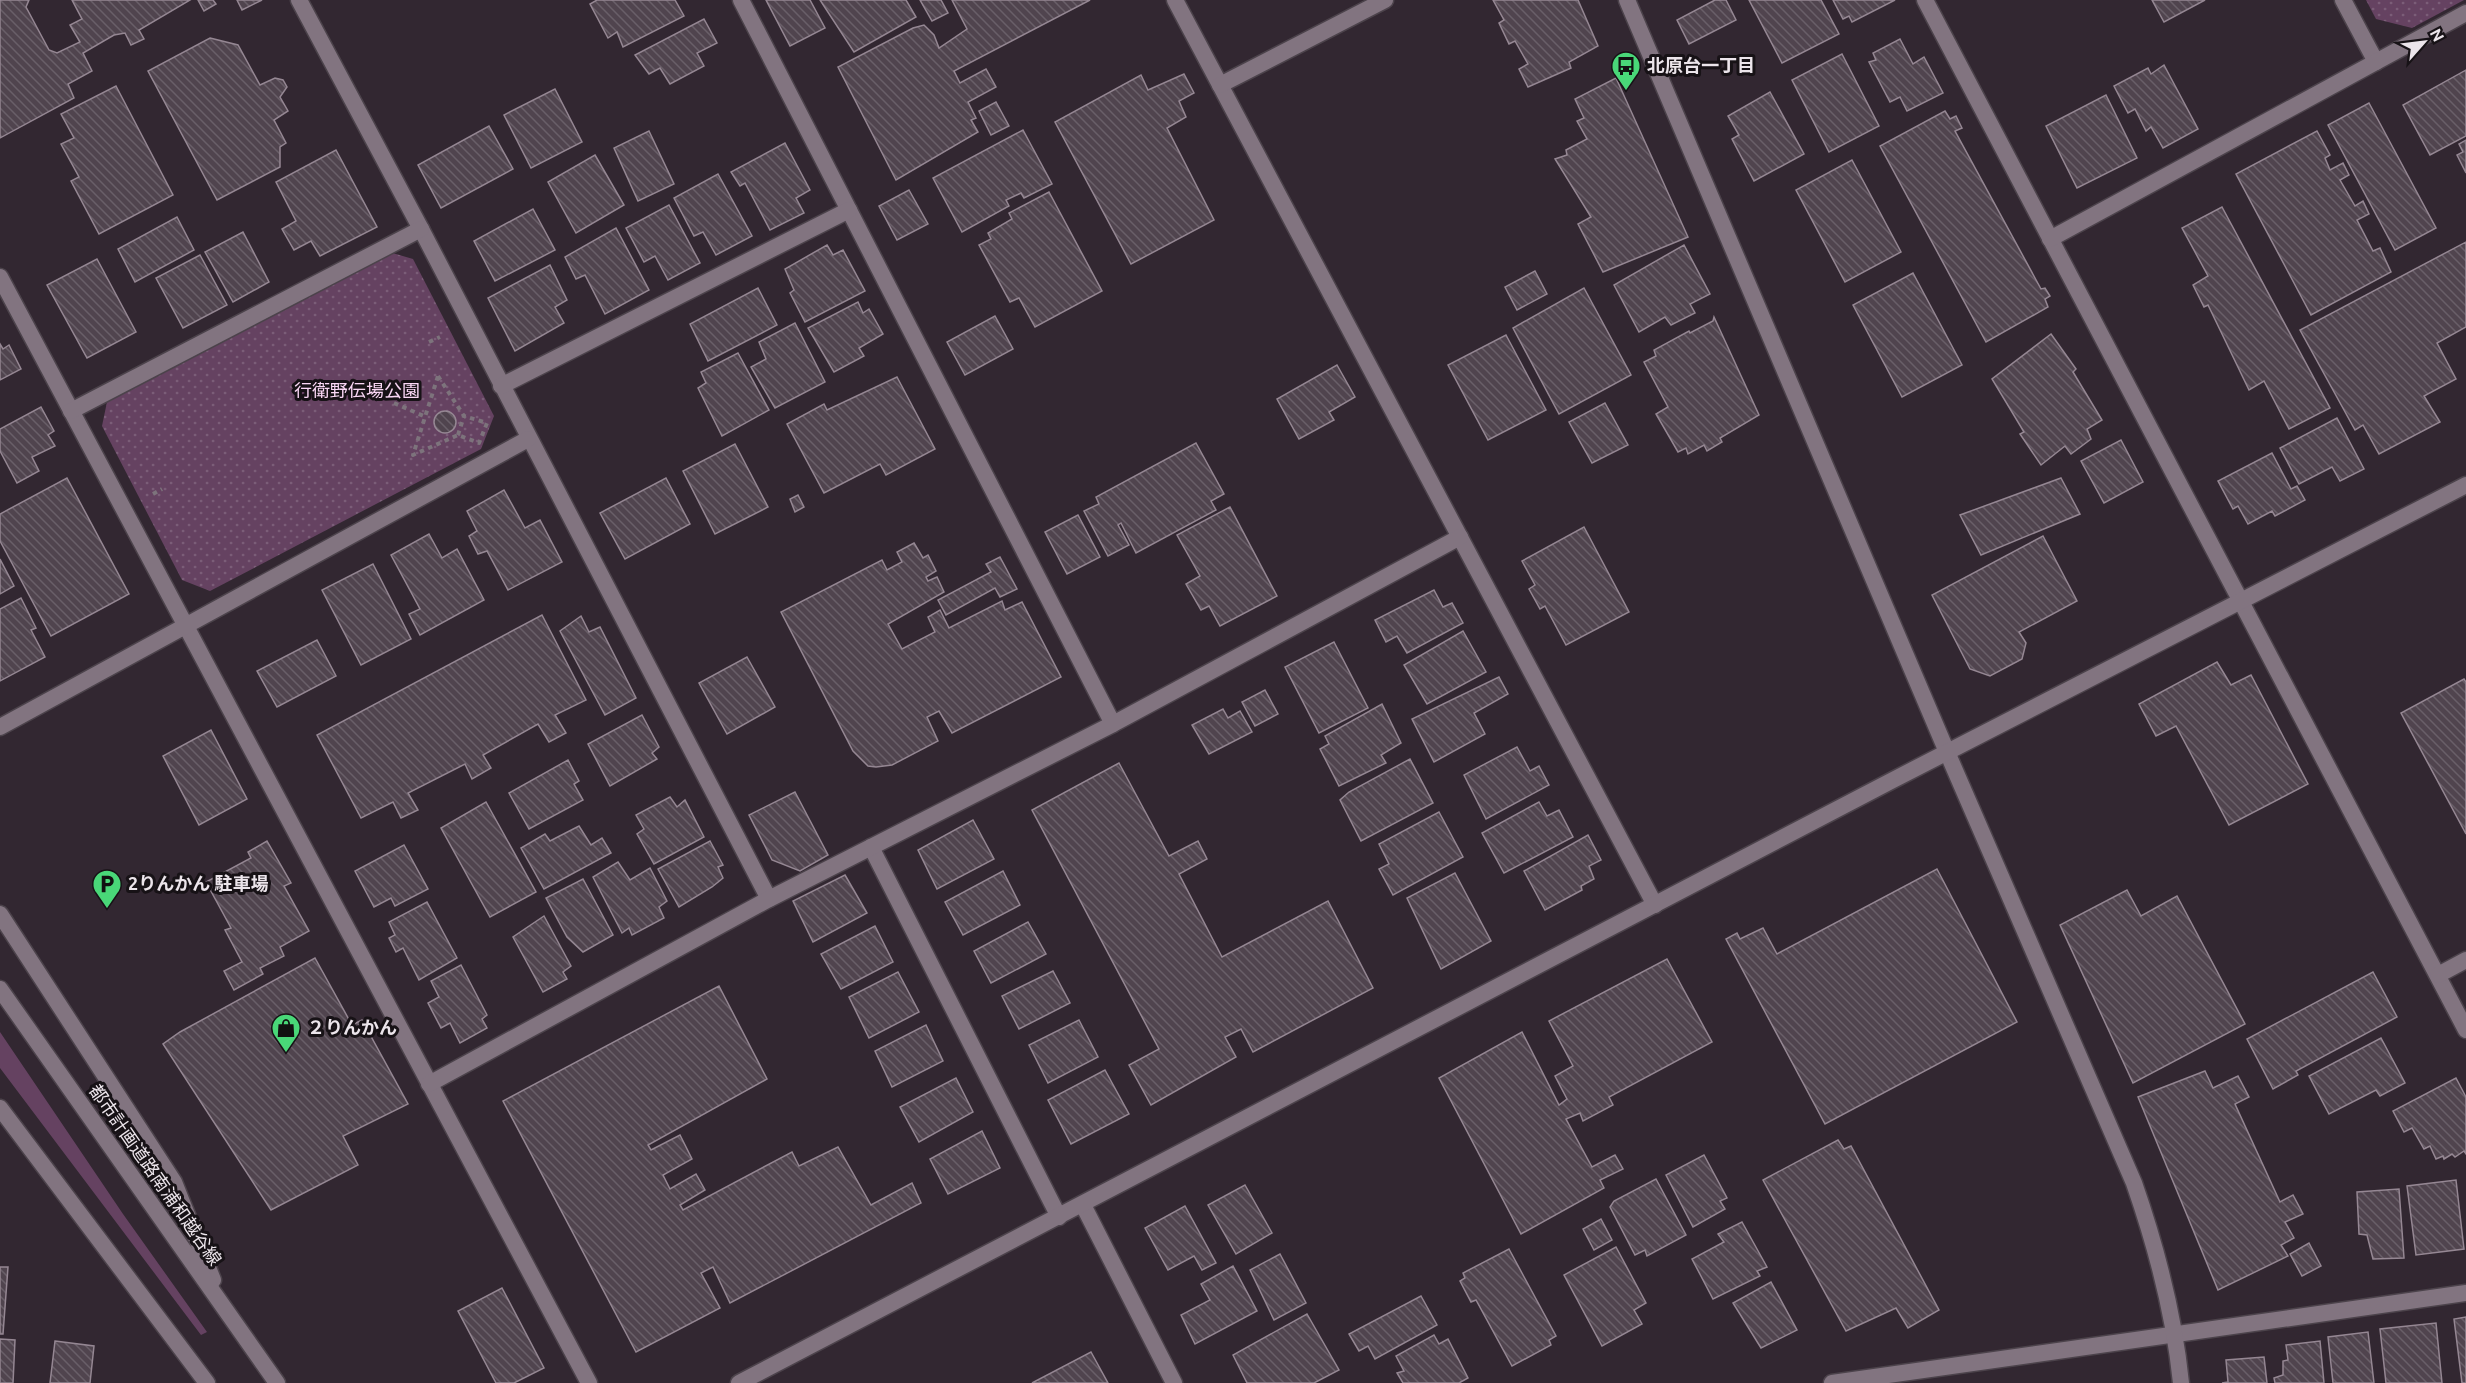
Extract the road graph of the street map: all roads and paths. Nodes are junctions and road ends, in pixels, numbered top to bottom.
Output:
1 (299, 0) edge
2 (741, 0) edge
3 (1175, 0) edge
4 (1385, 0) edge
5 (1627, 0) edge
6 (1925, 0) edge
7 (2343, 0) edge
8 (2466, 13) edge
9 (2376, 62) junction
10 (1220, 85) junction
11 (849, 210) junction
12 (421, 229) junction
13 (2050, 239) junction
14 (0, 277) edge
15 (501, 386) junction
16 (394, 403) dead end
17 (71, 411) junction
18 (464, 416) junction
19 (426, 417) junction
20 (458, 435) junction
21 (528, 439) junction
22 (2466, 485) edge
23 (1460, 537) junction
24 (2240, 602) junction
25 (185, 626) junction
26 (1113, 724) junction
27 (0, 727) edge
28 (1947, 752) junction
29 (871, 847) junction
30 (769, 899) junction
31 (1655, 904) junction
32 (0, 914) edge
33 (2466, 960) edge
34 (2438, 975) junction
35 (0, 989) edge
36 (2466, 1030) edge
37 (429, 1084) junction
38 (0, 1108) edge
39 (0, 1123) edge
40 (26, 1144) junction
41 (1083, 1205) junction
42 (1059, 1217) junction
43 (2466, 1293) edge
44 (224, 1306) junction
45 (2176, 1333) junction
46 (207, 1383) edge
47 (277, 1383) edge
48 (589, 1383) edge
49 (739, 1383) edge
50 (1174, 1383) edge
51 (1832, 1383) edge
52 (2181, 1383) edge

1 - 12 street
2 - 11 street
3 - 10 street
4 - 10 street
5 - 28 street
6 - 13 street
7 - 9 street
8 - 9 street
9 - 13 street
10 - 23 street
11 - 15 street
11 - 26 street
12 - 15 street
12 - 17 street
13 - 24 street
14 - 17 street
15 - 21 street
16 - 19 path
17 - 25 street
18 - 19 path
18 - 20 path
18 - 20 path
19 - 20 path
21 - 25 street
21 - 30 street
22 - 24 street
23 - 26 street
23 - 31 street
24 - 28 street
24 - 34 street
25 - 27 street
25 - 37 street
26 - 29 street
28 - 31 street
28 - 45 street
29 - 30 street
29 - 42 street
30 - 37 street
31 - 41 street
32 - 44 street
33 - 34 street
34 - 36 street
35 - 44 street, 都市計画道路南浦和越谷線
37 - 48 street
38 - 40 street
39 - 40 street
40 - 46 street
41 - 42 street
41 - 50 street
42 - 49 street
43 - 45 street
44 - 47 street, 都市計画道路南浦和越谷線
45 - 51 street
45 - 52 street

